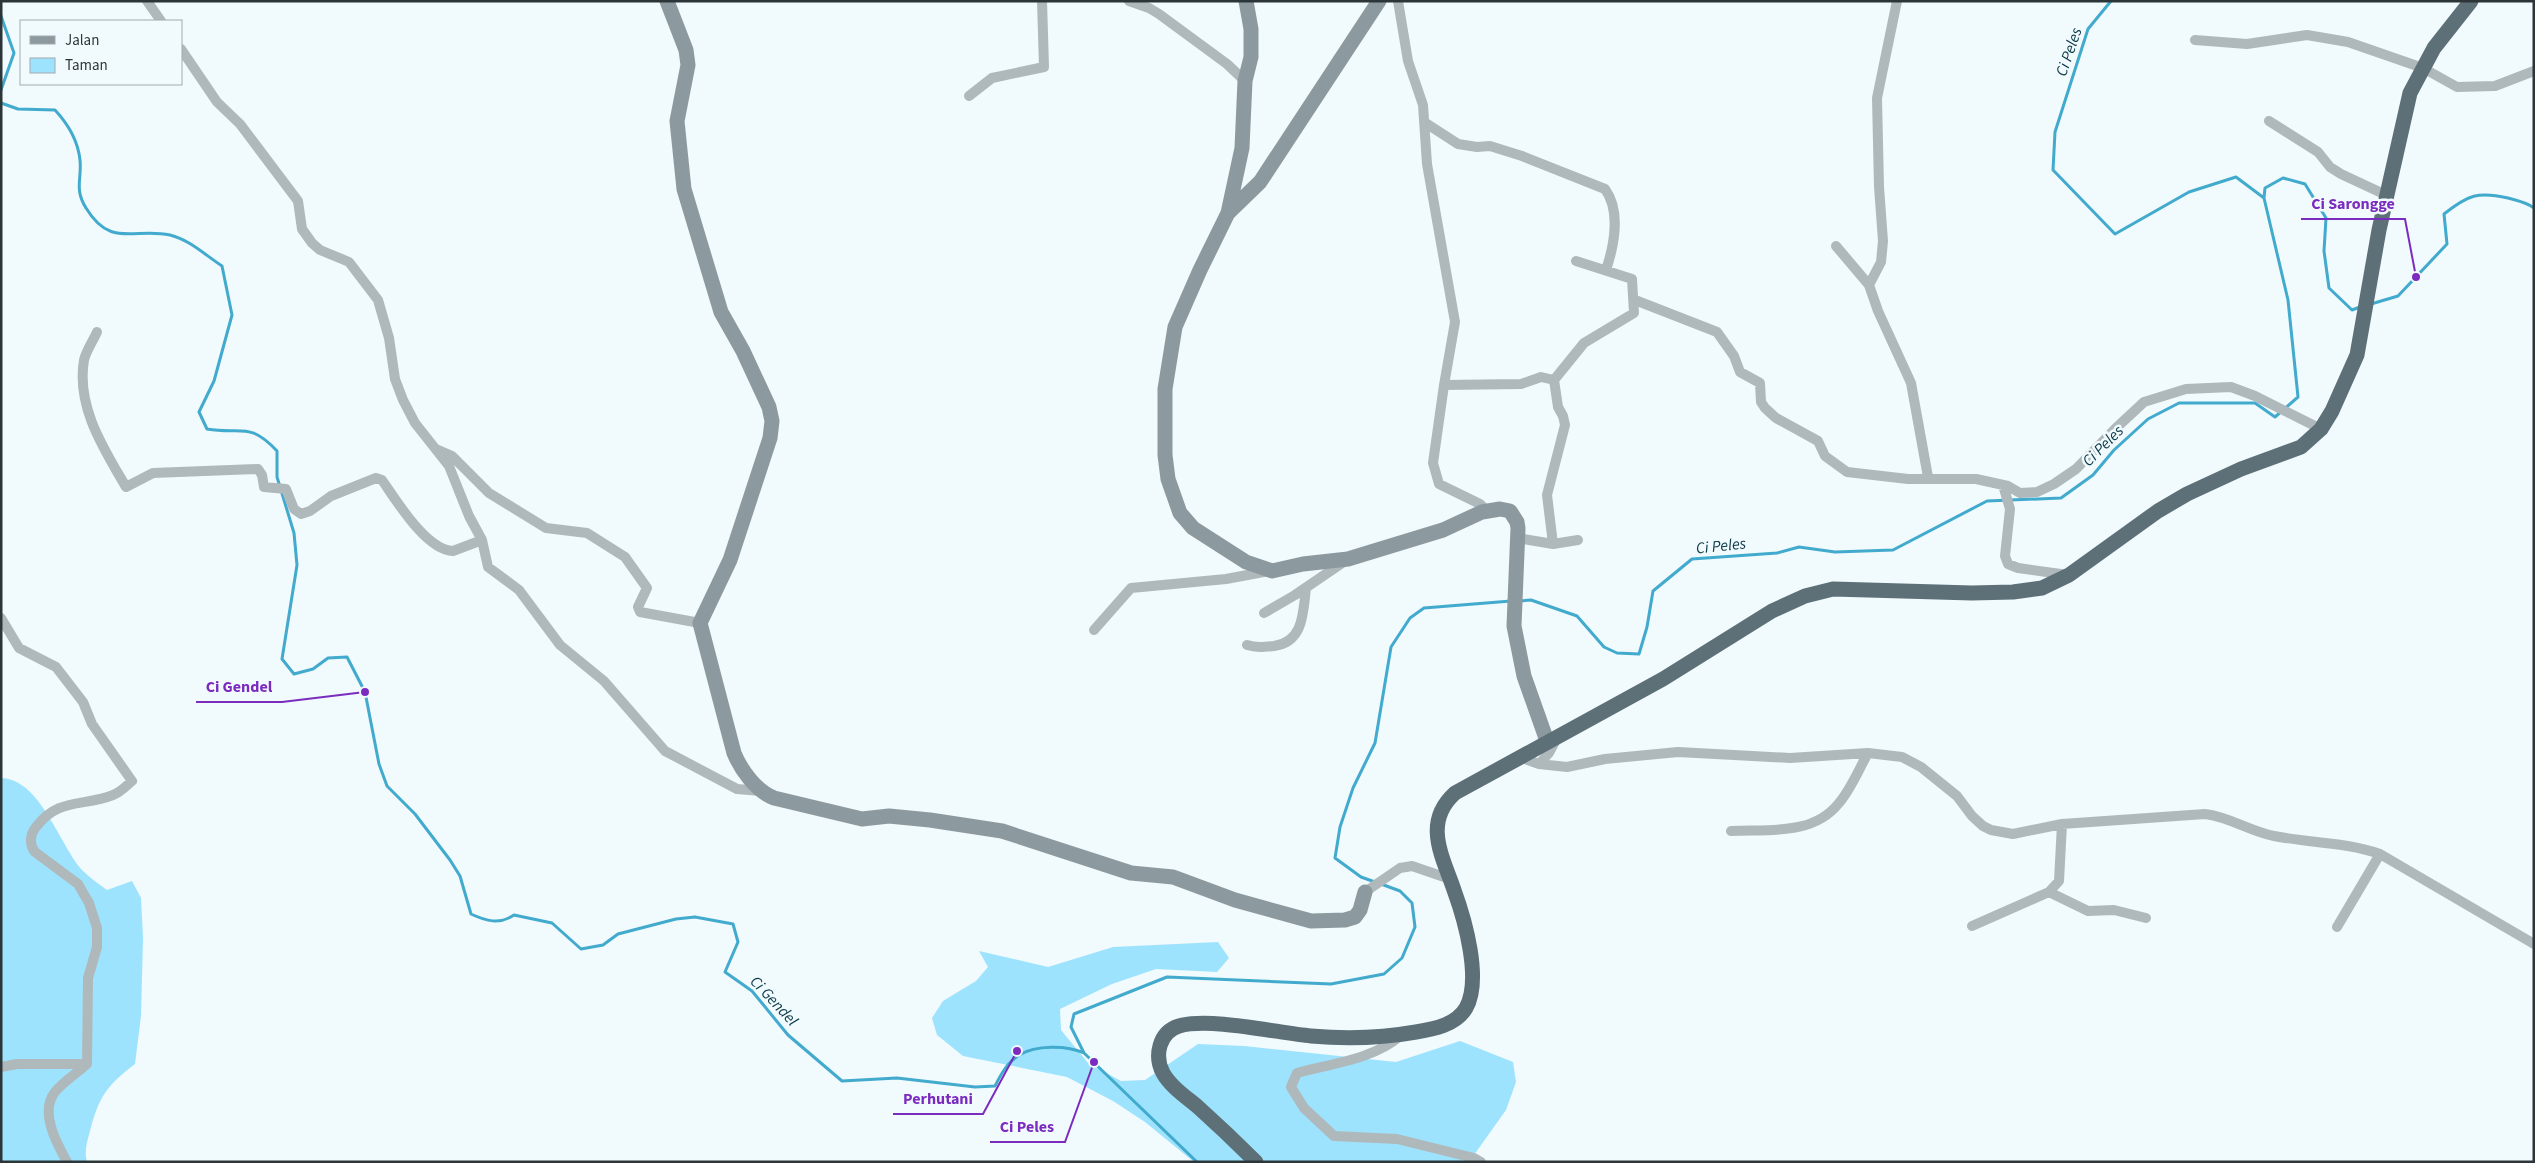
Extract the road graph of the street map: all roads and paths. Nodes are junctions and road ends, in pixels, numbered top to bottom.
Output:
1 (148, 1) edge
2 (667, 1) edge
3 (1042, 1) edge
4 (1129, 1) edge
5 (1246, 1) edge
6 (1379, 1) edge
7 (1398, 1) edge
8 (1897, 1) edge
9 (2471, 1) edge
10 (160, 20) edge
11 (2195, 40) dead end
12 (182, 50) edge
13 (2423, 68) junction
14 (2534, 71) edge
15 (1245, 81) junction
16 (969, 96) dead end
17 (2269, 121) dead end
18 (1424, 122) junction
19 (2386, 195) junction
20 (1228, 213) junction
21 (1836, 246) dead end
22 (1576, 261) dead end
23 (1606, 270) junction
24 (1869, 285) junction
25 (1635, 300) junction
26 (97, 332) dead end
27 (1554, 380) junction
28 (1444, 385) junction
29 (2321, 429) junction
30 (436, 449) junction
31 (1928, 477) junction
32 (2006, 495) junction
33 (1487, 511) junction
34 (1517, 538) junction
35 (482, 540) junction
36 (1578, 540) dead end
37 (1553, 544) junction
38 (1348, 559) junction
39 (1272, 571) junction
40 (2068, 575) junction
41 (1306, 588) junction
42 (1264, 613) dead end
43 (1, 618) edge
44 (700, 623) junction
45 (1094, 630) dead end
46 (1247, 645) dead end
47 (1553, 738) junction
48 (1868, 753) junction
49 (1519, 757) junction
50 (1540, 764) junction
51 (761, 792) junction
52 (2062, 824) junction
53 (1731, 832) dead end
54 (2380, 854) junction
55 (1450, 879) junction
56 (1365, 892) joint
57 (2049, 892) junction
58 (2146, 918) dead end
59 (1972, 926) dead end
60 (2337, 927) dead end
61 (2534, 944) edge
62 (1401, 1035) junction
63 (88, 1064) junction
64 (1, 1067) edge
65 (67, 1162) edge
66 (1256, 1162) edge
67 (1481, 1162) edge

1 - 10 street
2 - 44 street
3 - 16 street
4 - 15 street
5 - 15 street
6 - 20 street
7 - 18 street
8 - 24 street
9 - 13 highway
11 - 13 street
12 - 30 street
13 - 14 street
13 - 19 highway
15 - 20 street
17 - 19 street
18 - 23 street
18 - 28 street
19 - 29 highway
20 - 39 street
21 - 24 street
22 - 23 street
23 - 25 street
24 - 31 street
25 - 27 street
25 - 31 street
26 - 35 street
27 - 28 street
27 - 37 street
28 - 33 street
29 - 32 street
29 - 40 highway
30 - 35 street
30 - 44 street
31 - 32 street
32 - 40 street
33 - 34 street
33 - 38 street
34 - 37 street
34 - 47 street
35 - 51 street
36 - 37 street
38 - 39 street
38 - 41 street
39 - 45 street
40 - 47 highway
41 - 42 street
41 - 46 street
43 - 63 street
44 - 51 street
47 - 49 highway
47 - 50 street
48 - 50 street
48 - 52 street
48 - 53 street
49 - 50 street
49 - 55 highway
51 - 56 street
52 - 54 street
52 - 57 street
54 - 60 street
54 - 61 street
55 - 56 street
55 - 62 highway
57 - 58 street
57 - 59 street
62 - 66 highway
62 - 67 street
63 - 64 street
63 - 65 street

